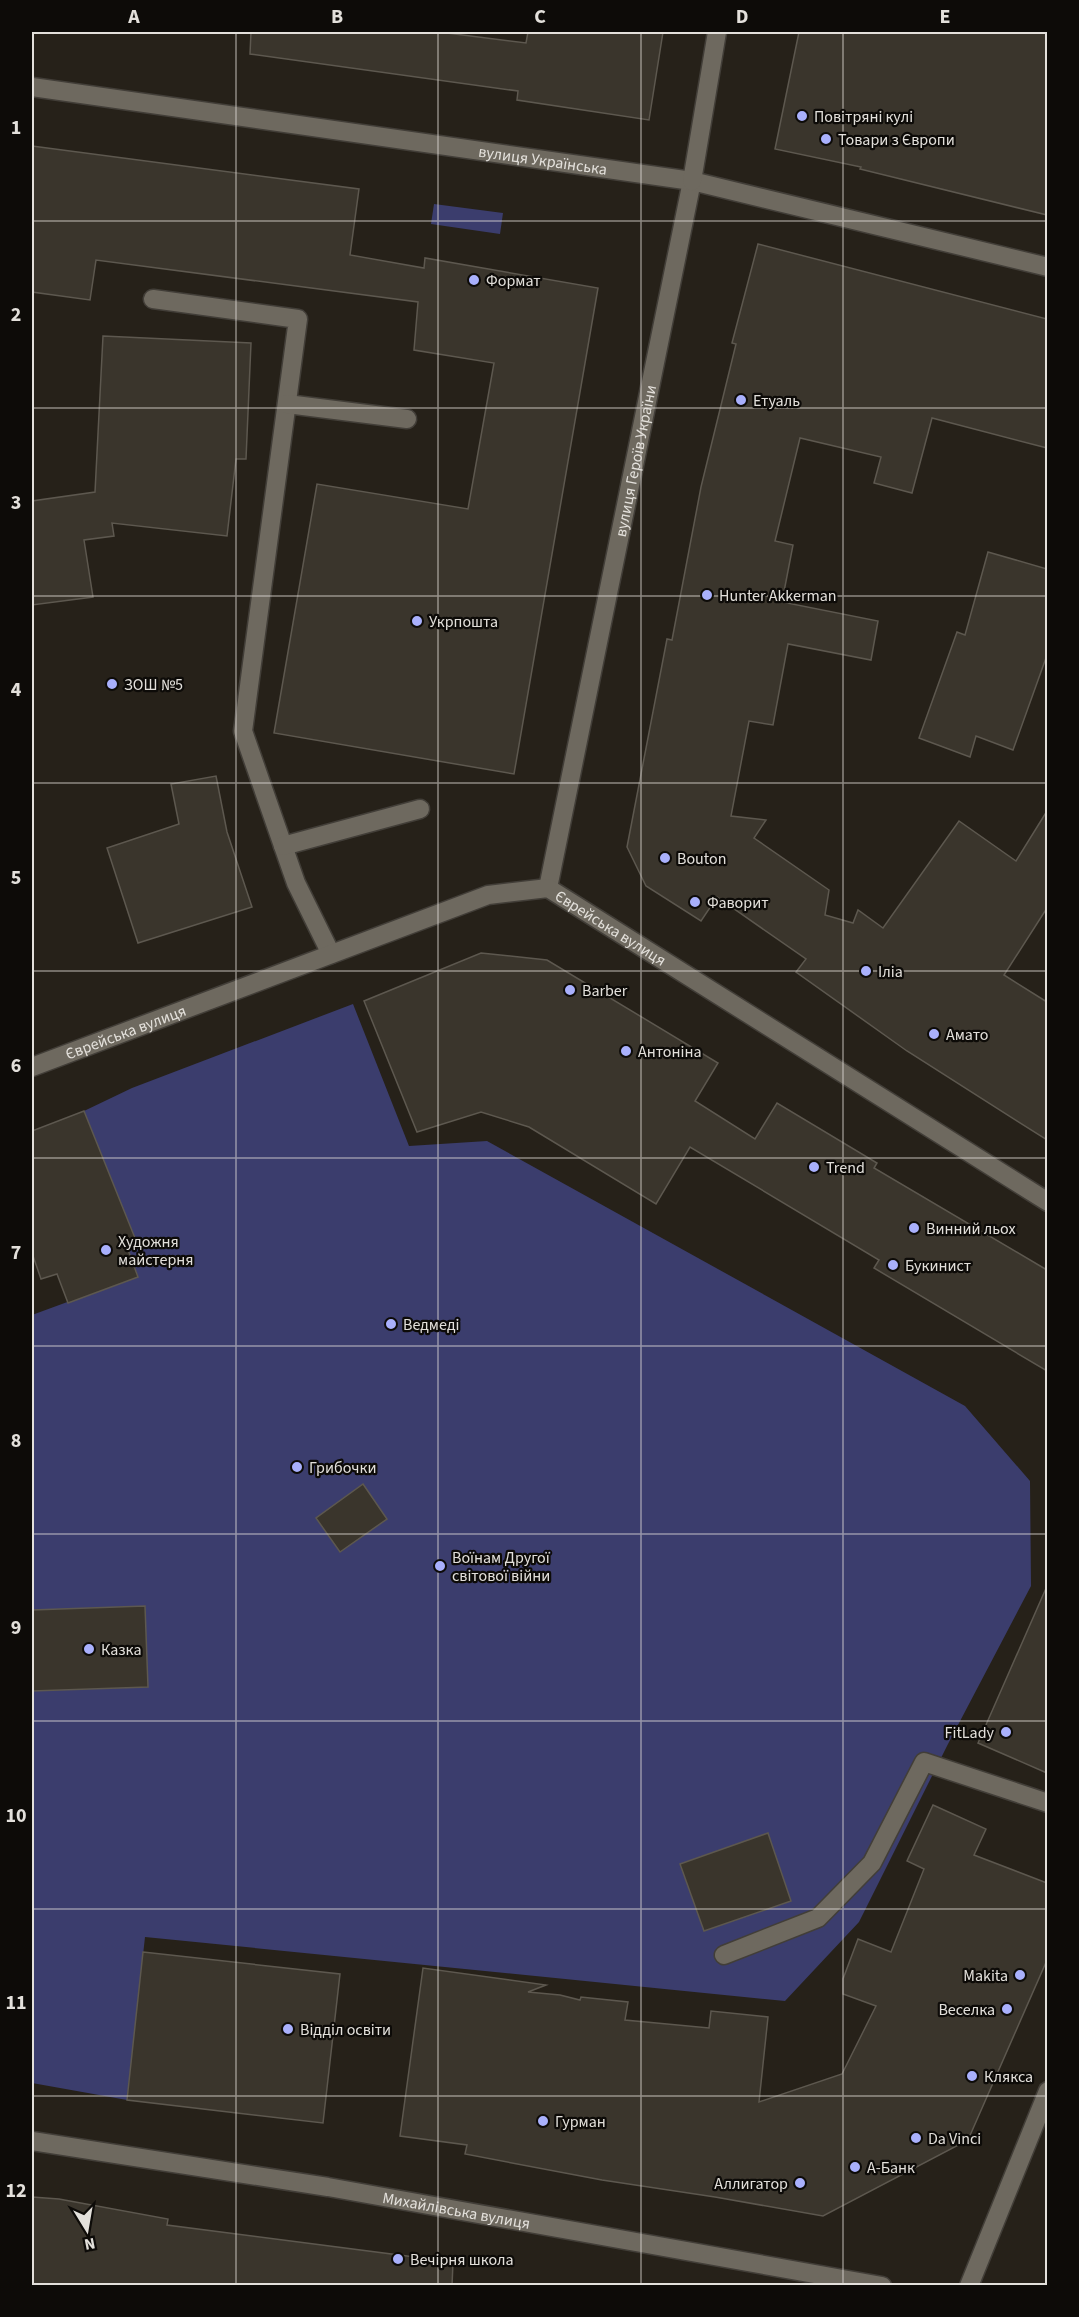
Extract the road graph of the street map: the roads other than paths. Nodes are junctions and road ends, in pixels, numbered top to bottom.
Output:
1 (717, 32) edge
2 (32, 87) edge
3 (692, 181) junction
4 (1047, 267) edge
5 (153, 299) dead end
6 (287, 404) junction
7 (407, 419) dead end
8 (420, 809) dead end
9 (283, 846) junction
10 (548, 888) junction
11 (331, 954) junction
12 (32, 1067) edge
13 (1047, 1202) edge
14 (1047, 1803) edge
15 (724, 1955) dead end
16 (1047, 2091) edge
17 (32, 2141) edge
18 (882, 2286) edge
19 (969, 2286) edge

1 - 3 street, вулиця Героїв України
2 - 3 street, вулиця Українська
3 - 4 street, вулиця Українська
3 - 10 street, вулиця Героїв України
5 - 6 street
6 - 7 street
6 - 9 street
8 - 9 street
9 - 11 street
10 - 11 street, Єврейська вулиця
10 - 13 street, Єврейська вулиця
11 - 12 street, Єврейська вулиця
14 - 15 street
16 - 19 street
17 - 18 street, Михайлівська вулиця

